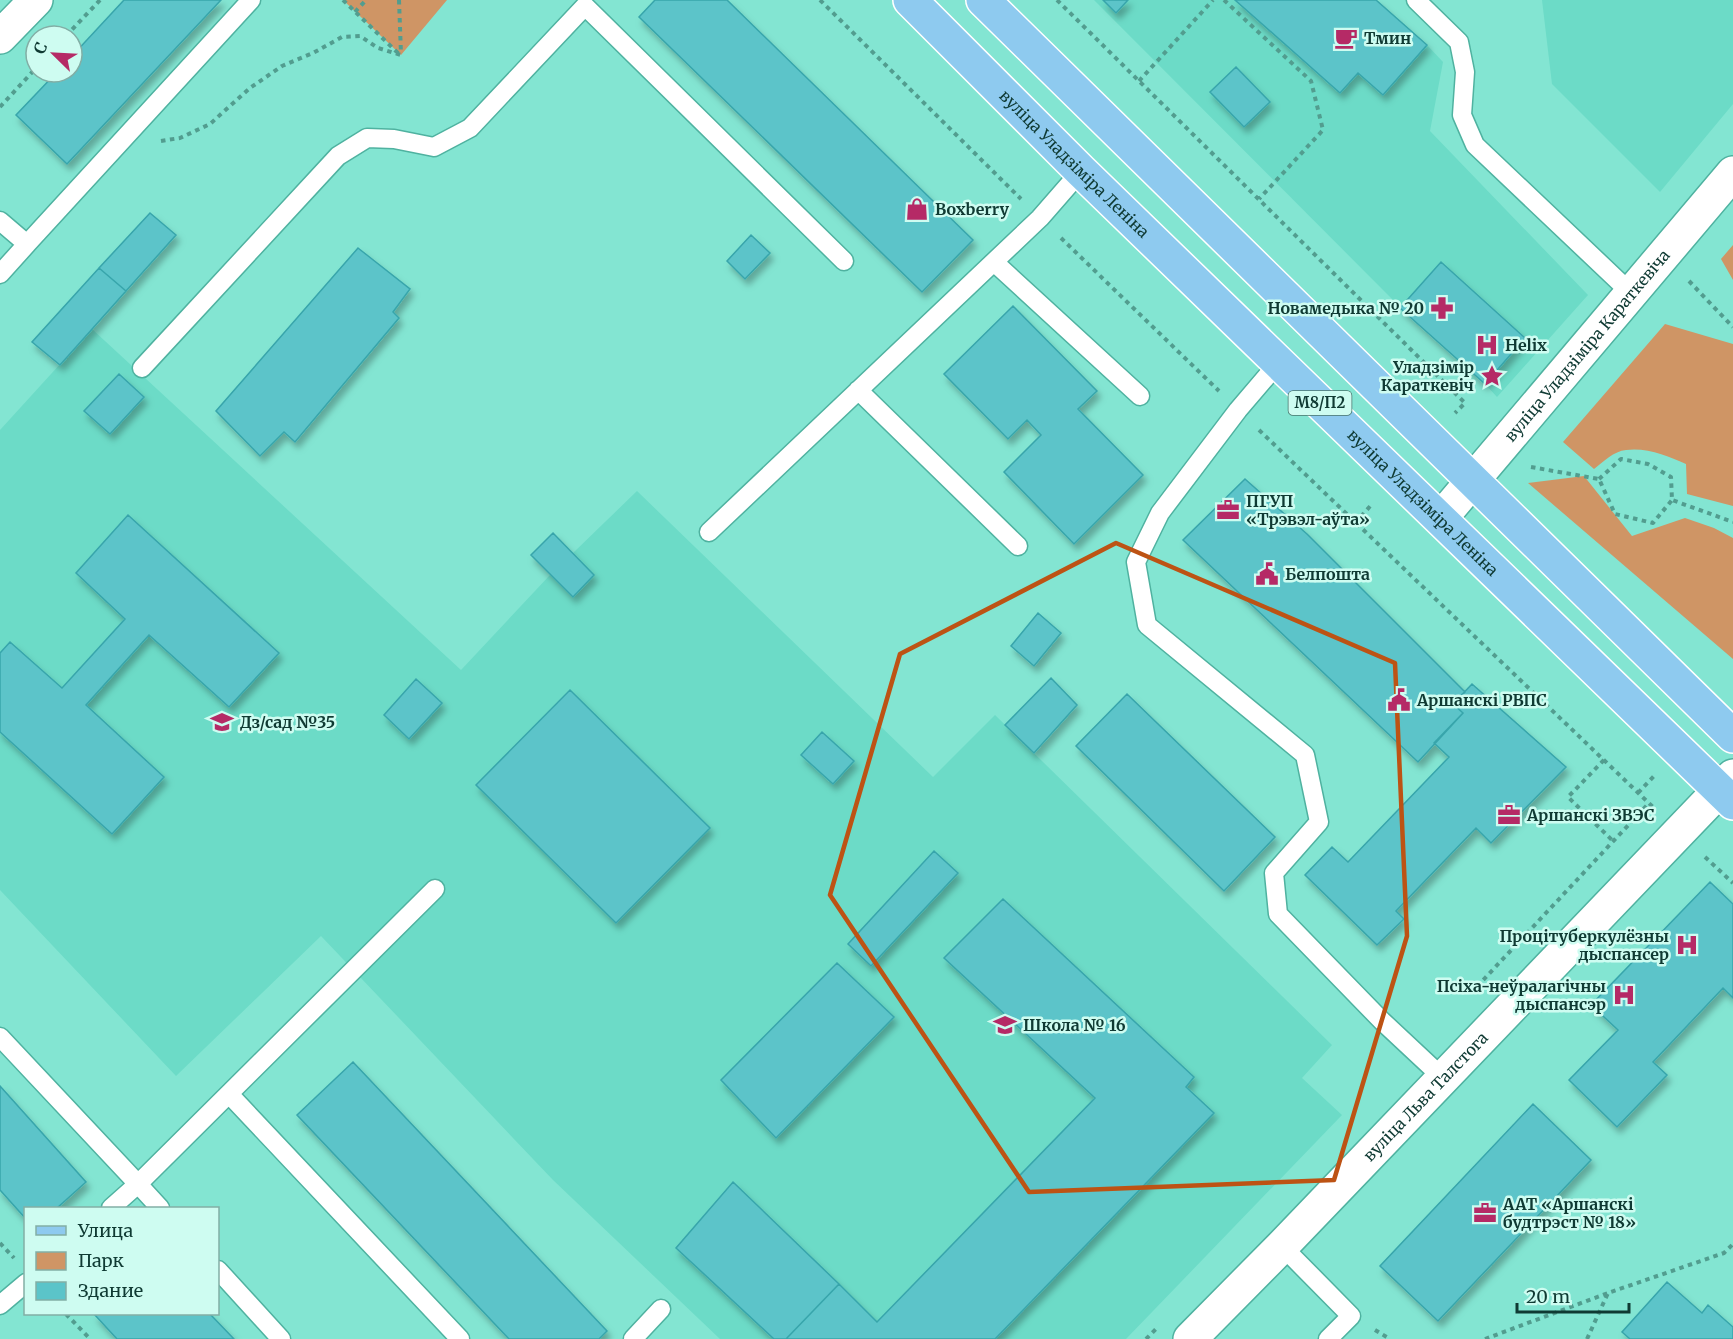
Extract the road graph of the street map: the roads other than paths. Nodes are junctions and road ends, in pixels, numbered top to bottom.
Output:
1 (36, 0) edge
2 (251, 0) edge
3 (910, 0) edge
4 (983, 0) edge
5 (1416, 0) edge
6 (585, 2) edge
7 (0, 37) edge
8 (1081, 171) junction
9 (1733, 173) edge
10 (0, 221) edge
11 (27, 244) junction
12 (844, 261) dead end
13 (994, 262) junction
14 (0, 274) edge
15 (1632, 294) junction
16 (1279, 362) junction
17 (142, 368) dead end
18 (858, 390) junction
19 (1140, 396) dead end
20 (1472, 482) junction
21 (1441, 518) junction
22 (709, 532) dead end
23 (1018, 546) dead end
24 (1733, 736) edge
25 (1729, 790) edge
26 (435, 889) dead end
27 (0, 1037) edge
28 (1443, 1078) junction
29 (229, 1094) junction
30 (138, 1184) junction
31 (113, 1207) edge
32 (158, 1207) edge
33 (1282, 1246) junction
34 (219, 1271) edge
35 (24, 1285) edge
36 (0, 1305) edge
37 (661, 1309) dead end
38 (281, 1339) edge
39 (460, 1339) edge
40 (633, 1339) edge
41 (1190, 1339) edge
42 (1328, 1339) edge

1 - 7 street
2 - 11 lane
3 - 8 main road, вуліца Уладзіміра Леніна / М8/П2
4 - 20 main road, М8/П2
5 - 15 lane
6 - 12 lane
6 - 17 lane
8 - 13 lane
8 - 16 main road, вуліца Уладзіміра Леніна / М8/П2
9 - 15 street, вуліца Уладзіміра Караткевіча
10 - 11 lane
11 - 14 lane
13 - 18 lane
13 - 19 lane
15 - 20 street, вуліца Уладзіміра Караткевіча
16 - 21 main road, вуліца Уладзіміра Леніна / М8/П2
16 - 28 lane
18 - 22 lane
18 - 23 lane
20 - 21 street, вуліца Уладзіміра Караткевіча
20 - 24 main road, М8/П2
21 - 25 main road, вуліца Уладзіміра Леніна / М8/П2
25 - 28 street, вуліца Льва Талстога
26 - 29 lane
27 - 30 lane
28 - 33 street, вуліца Льва Талстога
29 - 30 lane
29 - 39 lane
30 - 31 lane
30 - 32 lane
33 - 41 street, вуліца Льва Талстога
33 - 42 lane
34 - 38 lane
35 - 36 lane
37 - 40 lane

